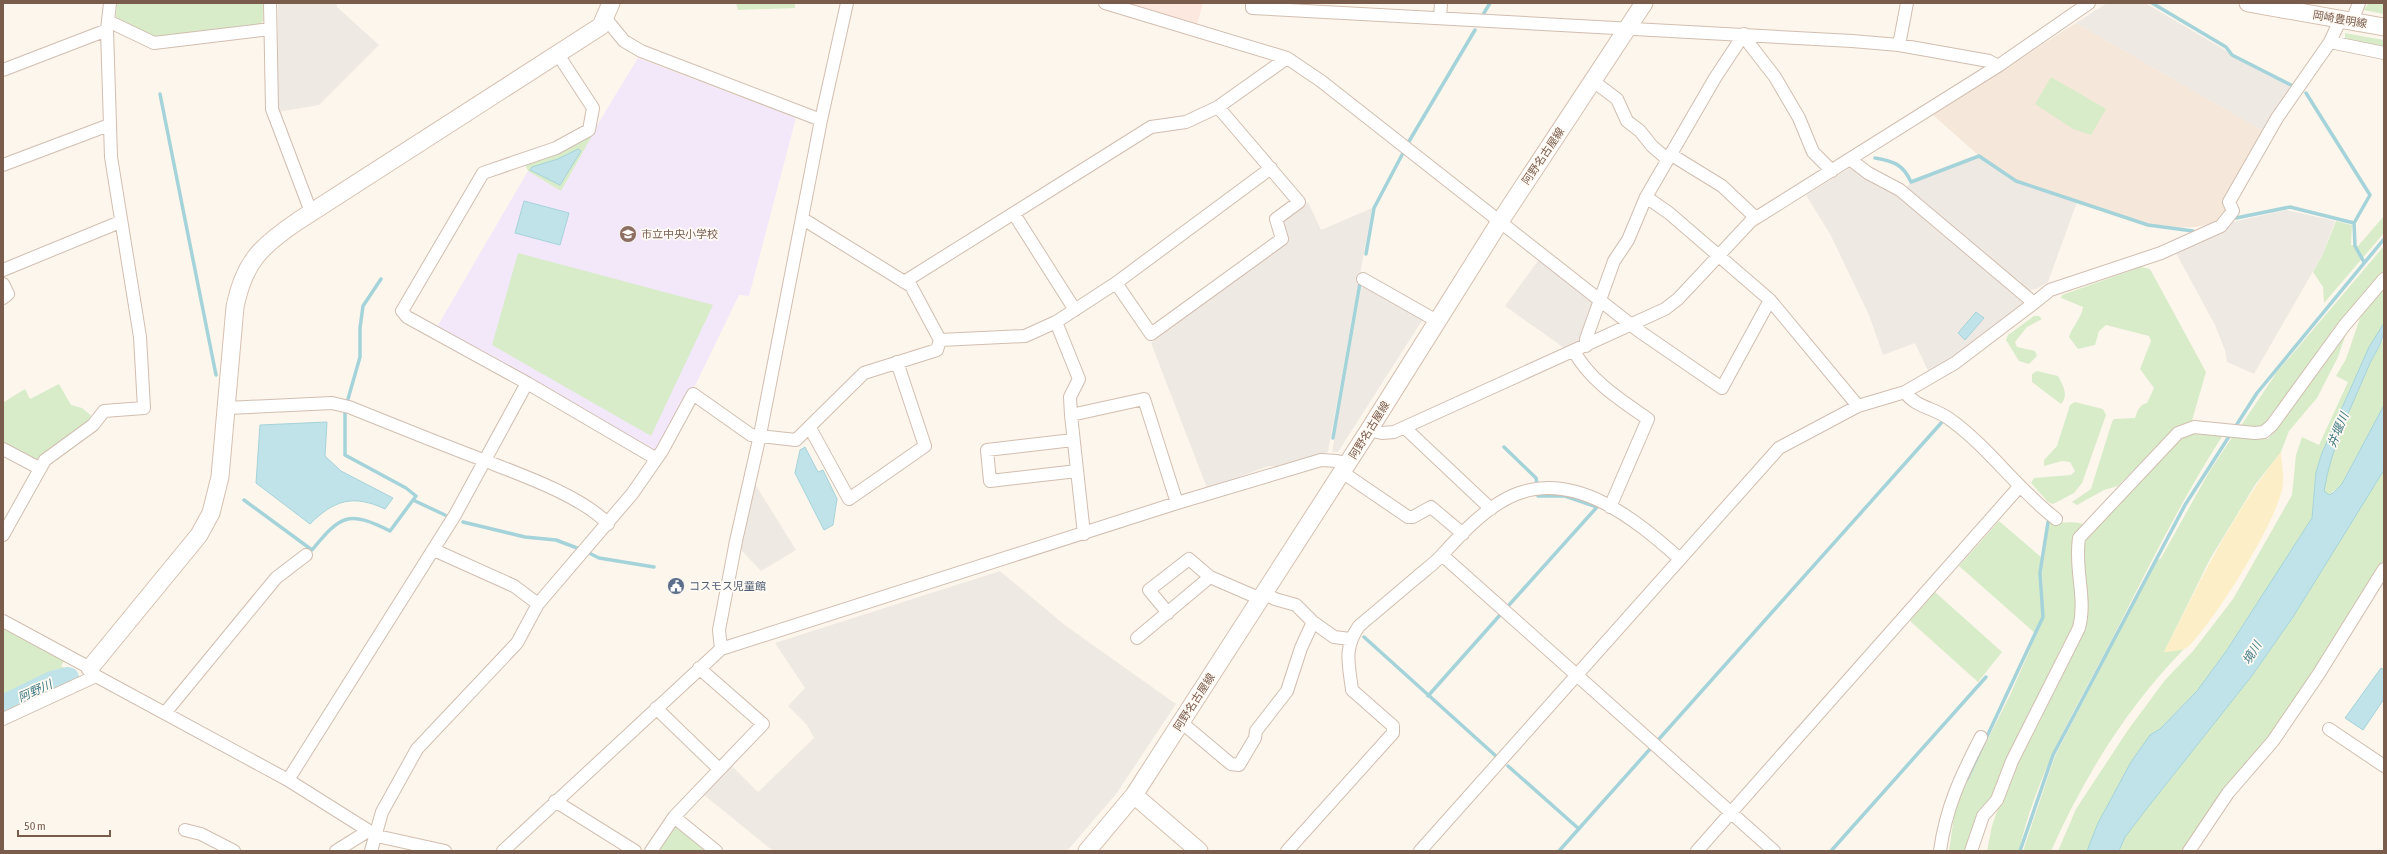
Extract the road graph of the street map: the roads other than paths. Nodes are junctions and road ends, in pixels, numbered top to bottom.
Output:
1 (110, 3) edge
2 (270, 3) edge
3 (847, 3) edge
4 (1105, 3) edge
5 (1252, 3) edge
6 (1441, 3) edge
7 (1644, 3) edge
8 (1907, 3) edge
9 (2089, 3) edge
10 (2248, 3) edge
11 (2359, 3) edge
12 (608, 11) edge
13 (1440, 18) junction
14 (2346, 20) junction
15 (108, 26) junction
16 (1629, 27) junction
17 (2384, 27) edge
18 (270, 29) junction
19 (1744, 35) junction
20 (2330, 42) junction
21 (1899, 45) junction
22 (557, 53) junction
23 (2384, 53) edge
24 (1287, 58) junction
25 (1998, 66) junction
26 (3, 70) edge
27 (1593, 82) junction
28 (1218, 106) junction
29 (822, 120) junction
30 (109, 126) junction
31 (1668, 157) junction
32 (1851, 160) junction
33 (3, 165) edge
34 (1271, 168) junction
35 (1832, 171) junction
36 (1646, 197) junction
37 (311, 212) junction
38 (1014, 214) junction
39 (1756, 218) junction
40 (803, 219) junction
41 (120, 222) junction
42 (1499, 223) junction
43 (1719, 255) junction
44 (3, 270) edge
45 (1363, 279) dead end
46 (2384, 279) edge
47 (904, 282) junction
48 (1116, 283) junction
49 (3, 284) edge
50 (3, 298) edge
51 (1599, 299) junction
52 (1770, 300) junction
53 (2034, 303) junction
54 (1075, 310) junction
55 (1437, 321) junction
56 (1056, 322) junction
57 (1632, 325) junction
58 (940, 340) junction
59 (1586, 346) junction
60 (1574, 352) junction
61 (897, 362) junction
62 (527, 383) junction
63 (1905, 392) junction
64 (1858, 406) junction
65 (227, 408) junction
66 (1071, 415) junction
67 (810, 428) junction
68 (1405, 428) junction
69 (1369, 430) junction
70 (760, 435) junction
71 (1074, 440) junction
72 (3, 449) edge
73 (655, 458) junction
74 (485, 461) junction
75 (39, 468) junction
76 (1344, 468) junction
77 (1077, 471) junction
78 (2019, 487) junction
79 (1177, 503) junction
80 (1610, 507) junction
81 (1491, 510) junction
82 (2056, 519) dead end
83 (608, 524) junction
84 (4, 532) edge
85 (1084, 534) junction
86 (1463, 534) junction
87 (434, 550) junction
88 (306, 555) dead end
89 (1442, 556) junction
90 (1680, 559) junction
91 (2384, 569) edge
92 (1210, 577) junction
93 (1262, 596) junction
94 (538, 604) junction
95 (1168, 613) junction
96 (3, 621) edge
97 (1313, 622) junction
98 (1137, 638) dead end
99 (1350, 639) junction
100 (721, 649) junction
101 (699, 668) junction
102 (93, 672) junction
103 (1578, 676) junction
104 (656, 708) junction
105 (165, 713) junction
106 (3, 719) edge
107 (1181, 722) junction
108 (2329, 729) dead end
109 (1981, 737) dead end
110 (2384, 766) edge
111 (719, 769) junction
112 (288, 780) junction
113 (1134, 795) junction
114 (555, 802) junction
115 (1731, 813) junction
116 (674, 817) junction
117 (185, 830) dead end
118 (372, 834) junction
119 (2191, 850) edge
120 (234, 851) edge
121 (336, 851) edge
122 (371, 851) edge
123 (445, 851) edge
124 (503, 851) edge
125 (635, 851) edge
126 (651, 851) edge
127 (716, 851) edge
128 (1087, 851) edge
129 (1199, 851) edge
130 (1287, 851) edge
131 (1420, 851) edge
132 (1697, 851) edge
133 (1774, 851) edge
134 (1940, 851) edge
135 (1971, 851) edge

1 - 15 street
2 - 18 street
3 - 29 street
4 - 24 street
5 - 13 street
6 - 13 street
7 - 16 main road, 阿野名古屋線
8 - 21 street
9 - 25 street
10 - 14 main road, 岡崎豊明線
11 - 14 street
12 - 22 main road
12 - 29 street
13 - 16 street
14 - 17 main road, 岡崎豊明線
14 - 20 street
15 - 18 street
15 - 26 street
15 - 30 street
16 - 19 street
16 - 27 main road, 阿野名古屋線
18 - 37 street
19 - 21 street
19 - 31 street
19 - 35 street
20 - 23 street
20 - 53 street
21 - 25 street
22 - 37 main road
22 - 62 street
24 - 28 street
24 - 42 street
25 - 32 street
27 - 31 street
27 - 42 main road, 阿野名古屋線
28 - 34 street
28 - 38 street
29 - 40 street
30 - 33 street
30 - 41 street
31 - 36 street
31 - 39 street
32 - 35 street
32 - 53 street
34 - 48 street
34 - 48 street
35 - 39 street
36 - 43 street
36 - 51 street
37 - 65 main road
38 - 47 street
38 - 54 street
39 - 43 street
40 - 47 street
40 - 70 street
41 - 44 street
41 - 75 street
42 - 51 street
42 - 55 main road, 阿野名古屋線
43 - 52 street
43 - 57 street
45 - 55 street
46 - 135 street
47 - 58 street
48 - 54 street
49 - 50 street
51 - 57 street
51 - 59 street
52 - 57 street
52 - 64 street
53 - 63 street
54 - 56 street
55 - 69 main road, 阿野名古屋線
56 - 58 street
56 - 66 street
57 - 59 street
58 - 61 street
59 - 60 street
60 - 68 street
60 - 80 street
61 - 67 street
61 - 67 street
62 - 73 street
62 - 74 street
63 - 64 street
63 - 78 street
64 - 90 street
65 - 74 street
65 - 102 main road
66 - 71 street
66 - 79 street
67 - 70 street
68 - 69 street
68 - 81 street
69 - 76 main road, 阿野名古屋線
70 - 73 street
70 - 100 street
71 - 77 street
71 - 77 street
72 - 75 street
73 - 83 street
74 - 83 street
74 - 87 street
75 - 84 street
76 - 79 street
76 - 86 street
76 - 93 main road, 阿野名古屋線
77 - 85 street
78 - 82 street
78 - 115 street
79 - 85 street
80 - 81 street
80 - 90 street
81 - 86 street
83 - 94 street
85 - 100 street
86 - 89 street
87 - 94 street
87 - 112 street
88 - 105 street
89 - 99 street
89 - 103 street
90 - 103 street
91 - 119 street
92 - 93 street
92 - 95 street
92 - 95 street
93 - 97 street
93 - 107 main road, 阿野名古屋線
94 - 118 street
95 - 98 street
96 - 102 street
97 - 99 street
97 - 107 street
99 - 130 street
100 - 101 street
101 - 104 street
101 - 111 street
102 - 105 street
102 - 106 street
103 - 115 street
103 - 131 street
104 - 111 street
104 - 114 street
105 - 112 street
107 - 113 main road, 阿野名古屋線
108 - 110 street
109 - 134 street
111 - 116 street
112 - 118 street
113 - 128 main road, 阿野名古屋線
113 - 129 main road
114 - 124 street
114 - 125 street
115 - 132 street
115 - 133 street
116 - 126 street
116 - 127 street
117 - 120 street
118 - 121 street
118 - 122 street
118 - 123 street

